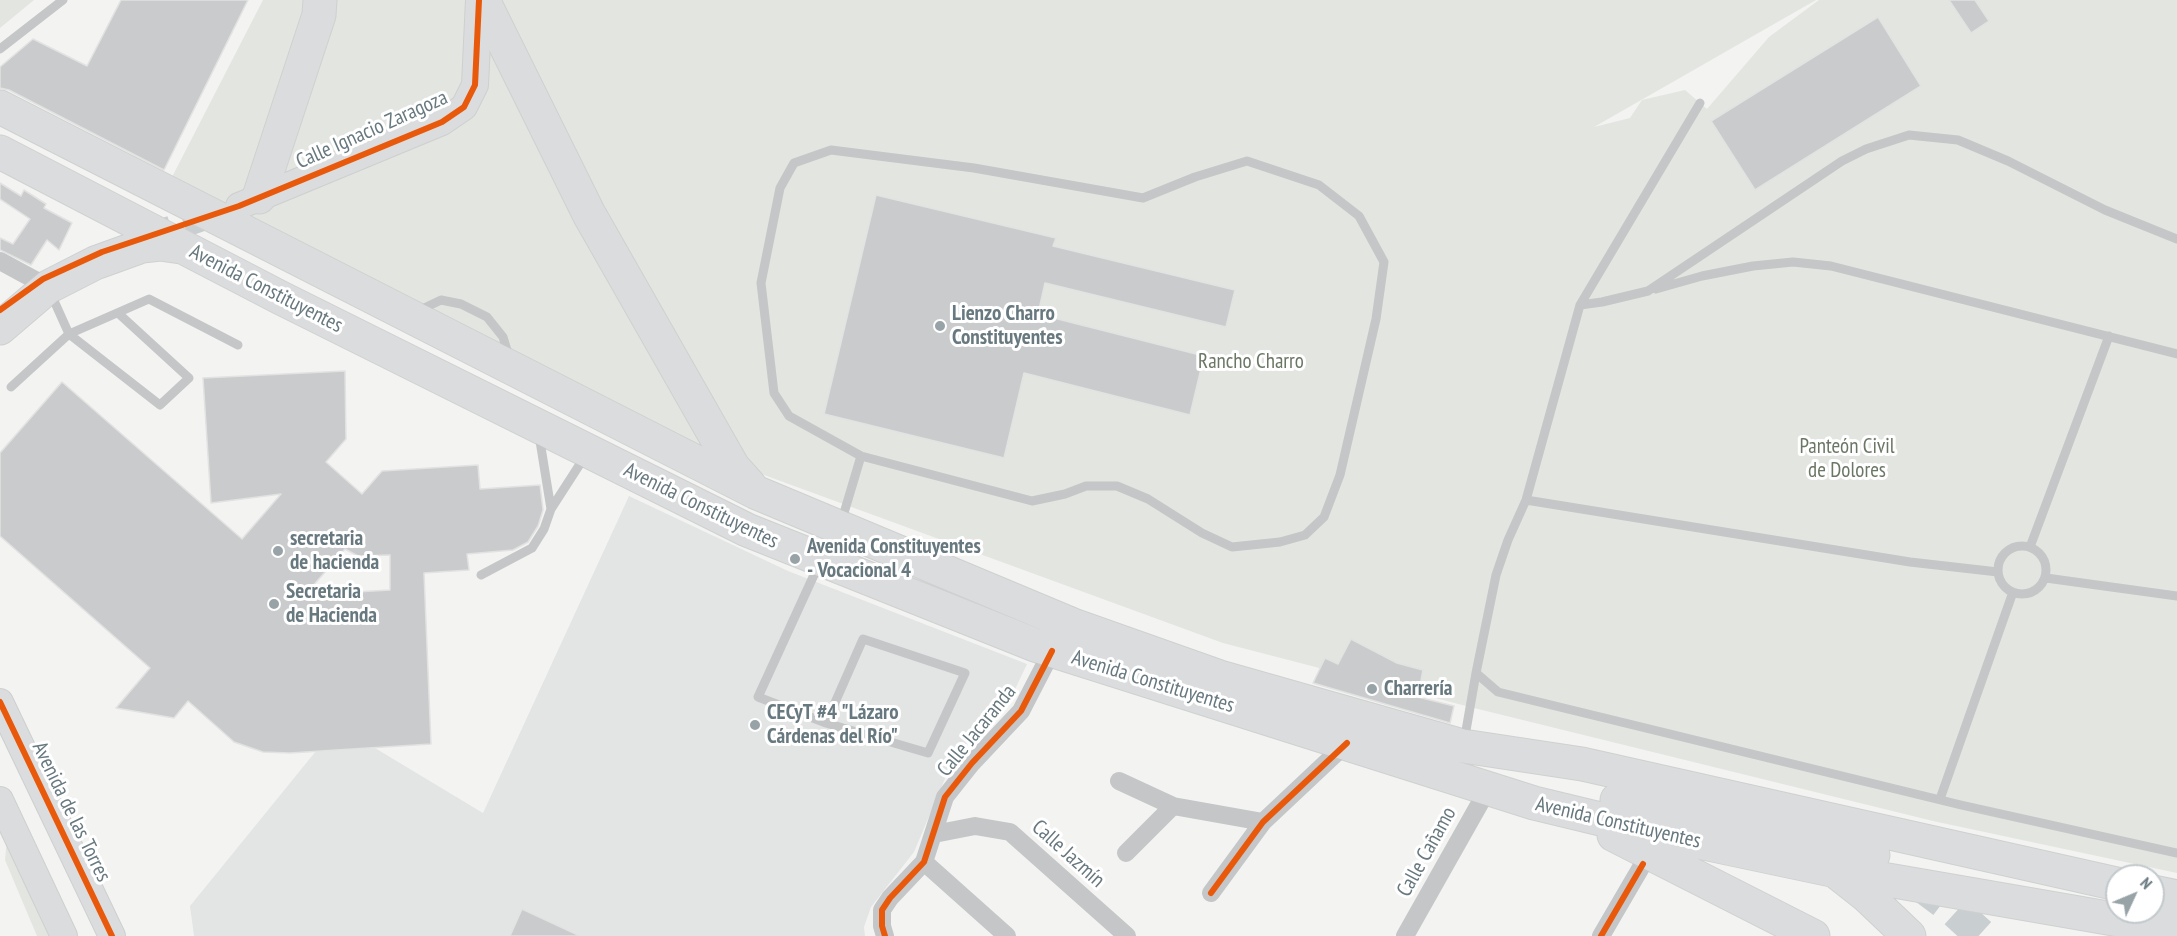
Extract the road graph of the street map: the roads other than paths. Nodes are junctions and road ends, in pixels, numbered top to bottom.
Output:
1 (63, 0) edge
2 (320, 0) edge
3 (481, 0) edge
4 (0, 49) edge
5 (1700, 103) dead end
6 (0, 106) edge
7 (0, 152) edge
8 (249, 201) joint
9 (2177, 239) edge
10 (185, 248) junction
11 (0, 261) edge
12 (48, 287) junction
13 (1648, 291) junction
14 (1580, 305) junction
15 (118, 313) junction
16 (2, 324) edge
17 (69, 334) junction
18 (2109, 336) junction
19 (238, 345) dead end
20 (2177, 354) edge
21 (11, 387) dead end
22 (537, 426) junction
23 (592, 453) junction
24 (861, 456) junction
25 (755, 492) junction
26 (1526, 500) junction
27 (551, 509) junction
28 (840, 528) junction
29 (2030, 547) junction
30 (820, 560) junction
31 (1998, 572) junction
32 (481, 574) dead end
33 (2046, 578) junction
34 (2013, 592) junction
35 (2177, 596) edge
36 (1053, 651) junction
37 (1476, 673) junction
38 (0, 702) edge
39 (1307, 702) junction
40 (826, 723) junction
41 (1347, 743) junction
42 (1463, 746) junction
43 (1119, 781) dead end
44 (1488, 789) junction
45 (1940, 799) junction
46 (0, 800) edge
47 (1534, 803) junction
48 (1173, 806) junction
49 (1263, 822) junction
50 (934, 834) junction
51 (1621, 838) junction
52 (1126, 853) dead end
53 (2177, 853) edge
54 (1873, 855) dead end
55 (924, 862) junction
56 (1643, 864) junction
57 (1836, 871) junction
58 (2105, 881) edge
59 (1211, 893) dead end
60 (884, 931) edge
61 (2161, 931) edge
62 (64, 936) edge
63 (112, 936) edge
64 (1007, 936) edge
65 (1127, 936) edge
66 (1406, 936) edge
67 (1601, 936) edge
68 (1777, 936) edge
69 (1813, 936) edge
70 (1909, 936) edge

1 - 4 lane
2 - 8 highway
3 - 8 street, Calle Ignacio Zaragoza
3 - 25 highway
5 - 14 lane
6 - 25 highway, Avenida Constituyentes
7 - 10 highway, Avenida Constituyentes
9 - 13 lane
10 - 12 highway
10 - 22 highway, Avenida Constituyentes
11 - 12 street
12 - 16 highway
12 - 17 lane
13 - 14 lane
13 - 18 lane
14 - 26 lane
15 - 17 lane
15 - 17 lane
15 - 19 lane
17 - 21 lane
18 - 20 lane
18 - 29 lane
22 - 23 highway, Avenida Constituyentes
22 - 27 lane
23 - 27 lane
23 - 30 highway, Avenida Constituyentes
24 - 24 lane
24 - 28 lane
25 - 28 highway, Avenida Constituyentes
26 - 31 lane
26 - 37 lane
27 - 32 lane
28 - 39 highway, Avenida Constituyentes
29 - 31 lane
29 - 33 lane
30 - 36 highway, Avenida Constituyentes
30 - 40 lane
31 - 34 lane
33 - 34 lane
33 - 35 lane
34 - 45 lane
36 - 41 highway, Avenida Constituyentes
36 - 50 street, Calle Jacaranda
37 - 42 lane
37 - 45 lane
38 - 63 street, Avenida de las Torres
39 - 42 highway, Avenida Constituyentes
39 - 54 highway
40 - 40 lane
41 - 44 highway, Avenida Constituyentes
41 - 49 street
42 - 58 highway, Avenida Constituyentes
43 - 48 street
44 - 47 highway, Avenida Constituyentes
44 - 66 street, Calle Cañamo
45 - 53 lane
46 - 62 street
47 - 51 highway
47 - 57 highway, Avenida Constituyentes
48 - 49 street
48 - 52 street
49 - 59 street
50 - 55 street, Calle Jacaranda
50 - 65 street, Calle Jazmín
51 - 56 street
51 - 69 highway
55 - 60 street, Calle Jacaranda
55 - 64 street
56 - 67 street
56 - 68 street
57 - 61 highway, Avenida Constituyentes
57 - 70 highway

